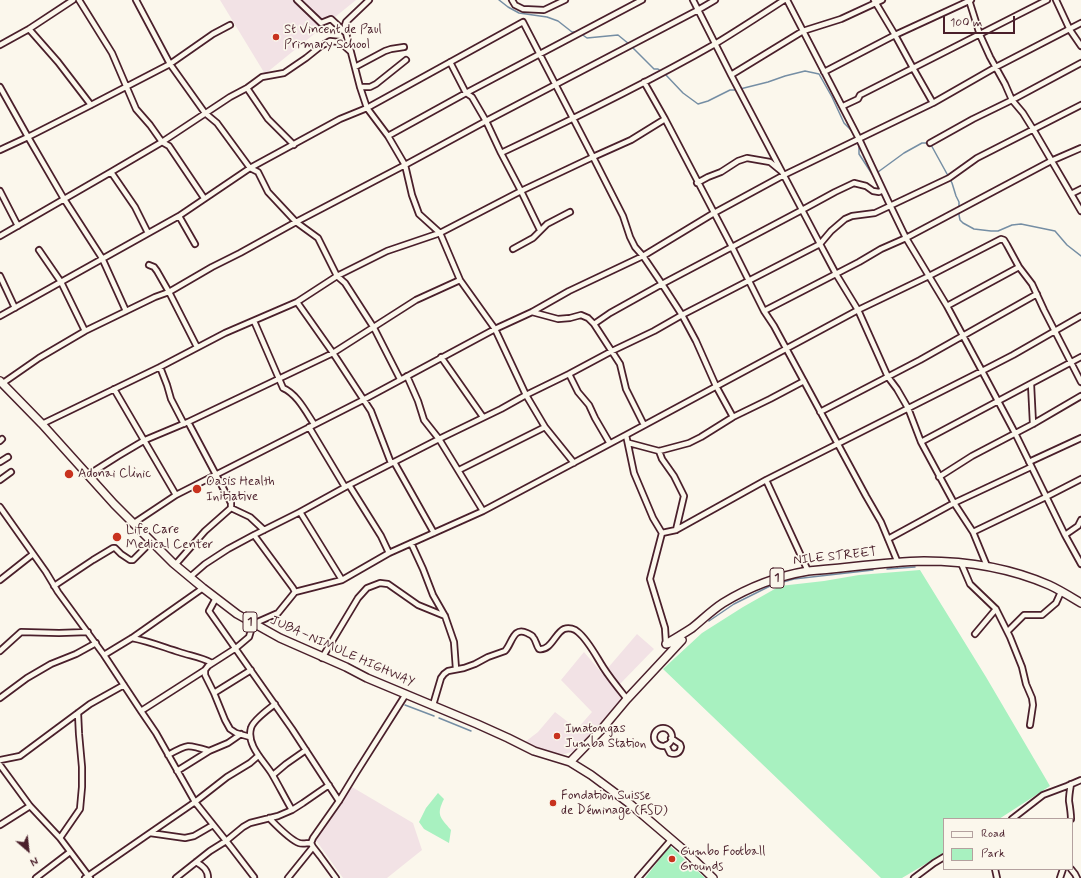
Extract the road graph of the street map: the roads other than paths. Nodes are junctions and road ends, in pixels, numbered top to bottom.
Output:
1 (73, 0) edge
2 (79, 0) edge
3 (136, 0) edge
4 (297, 0) edge
5 (369, 0) edge
6 (512, 0) edge
7 (565, 0) edge
8 (642, 0) edge
9 (693, 0) edge
10 (715, 0) edge
11 (784, 0) edge
12 (787, 0) edge
13 (882, 0) edge
14 (970, 0) edge
15 (1047, 0) edge
16 (1056, 0) edge
17 (875, 2) edge
18 (698, 10) junction
19 (1081, 23) edge
20 (230, 25) dead end
21 (29, 29) junction
22 (1070, 30) junction
23 (803, 31) junction
24 (346, 34) junction
25 (896, 35) junction
26 (980, 35) junction
27 (716, 43) junction
28 (0, 45) edge
29 (1081, 46) edge
30 (404, 47) dead end
31 (351, 52) junction
32 (540, 54) junction
33 (406, 60) dead end
34 (450, 62) junction
35 (1081, 63) edge
36 (170, 64) junction
37 (354, 67) junction
38 (996, 67) junction
39 (913, 68) junction
40 (824, 72) junction
41 (731, 75) junction
42 (644, 82) junction
43 (556, 84) junction
44 (126, 86) junction
45 (0, 87) edge
46 (360, 87) junction
47 (247, 88) junction
48 (466, 92) junction
49 (1012, 100) junction
50 (933, 103) junction
51 (92, 105) junction
52 (1081, 105) edge
53 (842, 106) junction
54 (367, 108) junction
55 (205, 113) junction
56 (573, 119) junction
57 (665, 119) junction
58 (486, 121) junction
59 (1033, 129) junction
60 (388, 136) junction
61 (28, 137) junction
62 (859, 139) junction
63 (162, 142) junction
64 (930, 143) dead end
65 (294, 145) junction
66 (1081, 148) edge
67 (0, 150) edge
68 (501, 153) junction
69 (593, 157) junction
70 (1051, 161) junction
71 (404, 165) junction
72 (250, 168) junction
73 (111, 172) junction
74 (784, 174) junction
75 (697, 183) junction
76 (1081, 189) edge
77 (883, 190) junction
78 (0, 191) edge
79 (521, 191) junction
80 (1071, 194) junction
81 (204, 198) junction
82 (64, 199) junction
83 (890, 206) junction
84 (802, 210) junction
85 (570, 212) dead end
86 (1081, 212) edge
87 (714, 214) junction
88 (178, 216) junction
89 (296, 222) junction
90 (18, 226) junction
91 (540, 230) junction
92 (148, 233) junction
93 (440, 233) junction
94 (0, 236) edge
95 (906, 238) junction
96 (195, 244) dead end
97 (820, 244) junction
98 (732, 247) junction
99 (513, 249) dead end
100 (39, 250) dead end
101 (643, 256) junction
102 (102, 258) junction
103 (149, 264) dead end
104 (1019, 267) junction
105 (836, 274) junction
106 (0, 276) edge
107 (336, 276) junction
108 (929, 276) junction
109 (460, 280) junction
110 (749, 280) junction
111 (61, 282) junction
112 (662, 284) junction
113 (169, 292) junction
114 (1037, 294) junction
115 (297, 302) junction
116 (946, 306) junction
117 (15, 308) junction
118 (764, 310) junction
119 (858, 310) junction
120 (126, 311) junction
121 (532, 312) junction
122 (682, 315) junction
123 (0, 316) edge
124 (1081, 316) edge
125 (254, 321) junction
126 (594, 324) junction
127 (374, 328) junction
128 (495, 329) junction
129 (86, 331) junction
130 (1054, 331) junction
131 (963, 336) junction
132 (197, 347) junction
133 (787, 349) junction
134 (612, 351) junction
135 (333, 353) junction
136 (1081, 357) edge
137 (441, 358) junction
138 (1071, 362) junction
139 (160, 367) junction
140 (982, 371) junction
141 (569, 374) junction
142 (407, 376) junction
143 (888, 377) junction
144 (278, 379) junction
145 (400, 379) junction
146 (804, 381) junction
147 (2, 382) edge
148 (1081, 382) edge
149 (1031, 384) junction
150 (716, 386) junction
151 (114, 389) junction
152 (526, 395) junction
153 (1081, 396) edge
154 (363, 400) junction
155 (998, 401) junction
156 (908, 408) junction
157 (820, 412) junction
158 (483, 417) junction
159 (733, 417) junction
160 (186, 423) junction
161 (42, 424) junction
162 (314, 424) junction
163 (1033, 424) junction
164 (644, 425) junction
165 (309, 427) junction
166 (545, 427) junction
167 (1015, 433) junction
168 (626, 435) junction
169 (1081, 438) edge
170 (439, 439) junction
171 (145, 440) junction
172 (609, 442) dead end
173 (921, 442) junction
174 (629, 443) junction
175 (837, 443) junction
176 (659, 451) junction
177 (8, 457) dead end
178 (0, 462) edge
179 (392, 463) junction
180 (574, 463) junction
181 (1030, 465) junction
182 (459, 470) junction
183 (11, 472) dead end
184 (216, 474) junction
185 (88, 475) junction
186 (939, 476) junction
187 (1081, 479) edge
188 (0, 480) edge
189 (766, 480) junction
190 (347, 486) junction
191 (176, 495) junction
192 (1046, 497) junction
193 (954, 503) junction
194 (0, 507) edge
195 (231, 508) junction
196 (483, 511) junction
197 (300, 512) junction
198 (1081, 520) edge
199 (134, 524) junction
200 (264, 530) junction
201 (676, 530) junction
202 (973, 532) junction
203 (434, 533) junction
204 (662, 534) junction
205 (254, 535) junction
206 (1065, 536) junction
207 (888, 539) junction
208 (151, 542) dead end
209 (411, 543) junction
210 (389, 553) junction
211 (33, 554) junction
212 (1080, 562) edge
213 (898, 563) junction
214 (961, 563) junction
215 (176, 565) junction
216 (987, 566) junction
217 (808, 571) junction
218 (190, 577) junction
219 (0, 580) edge
220 (342, 580) junction
221 (54, 586) junction
222 (203, 588) junction
223 (295, 592) junction
224 (1061, 592) junction
225 (216, 598) junction
226 (1081, 603) edge
227 (996, 609) junction
228 (445, 616) junction
229 (253, 624) junction
230 (1008, 631) junction
231 (88, 632) junction
232 (975, 634) dead end
233 (132, 638) junction
234 (96, 643) junction
235 (666, 644) junction
236 (236, 648) junction
237 (0, 651) edge
238 (104, 655) junction
239 (322, 658) dead end
240 (212, 663) junction
241 (456, 669) junction
242 (205, 670) junction
243 (251, 670) junction
244 (124, 685) junction
245 (214, 693) junction
246 (406, 694) junction
247 (0, 698) edge
248 (627, 699) junction
249 (275, 704) junction
250 (433, 705) junction
251 (141, 711) junction
252 (78, 713) junction
253 (1030, 725) dead end
254 (241, 734) junction
255 (250, 737) junction
256 (671, 738) junction
257 (666, 745) junction
258 (306, 750) junction
259 (209, 751) junction
260 (168, 755) junction
261 (258, 756) junction
262 (0, 760) edge
263 (570, 762) junction
264 (0, 765) edge
265 (177, 772) junction
266 (273, 775) junction
267 (1081, 780) edge
268 (1071, 784) junction
269 (329, 785) junction
270 (339, 801) junction
271 (195, 802) junction
272 (30, 806) junction
273 (292, 810) junction
274 (269, 818) junction
275 (1013, 818) edge
276 (1071, 818) edge
277 (0, 825) edge
278 (213, 825) junction
279 (150, 833) junction
280 (60, 838) junction
281 (671, 840) junction
282 (226, 841) junction
283 (312, 845) junction
284 (70, 852) junction
285 (943, 858) edge
286 (196, 862) junction
287 (88, 877) edge
288 (36, 878) edge
289 (176, 878) edge
290 (208, 878) edge
291 (254, 878) edge
292 (288, 878) edge
293 (336, 878) edge
294 (638, 878) edge
295 (713, 878) edge
296 (914, 878) edge

1 - 21 street
2 - 44 street
3 - 36 street
4 - 24 street
5 - 24 street
6 - 7 street
8 - 32 street
9 - 18 street
10 - 18 street
11 - 27 street
12 - 23 street
13 - 17 street
14 - 25 street
14 - 26 street
15 - 26 street
16 - 22 street
17 - 23 street
17 - 25 street
18 - 27 street
18 - 43 street
19 - 22 street
20 - 36 street
21 - 28 street
21 - 51 street
22 - 29 street
22 - 38 street
23 - 40 street
23 - 41 street
24 - 31 street
25 - 39 street
25 - 40 street
26 - 38 street
26 - 39 street
27 - 41 street
27 - 42 street
30 - 37 street
31 - 37 street
31 - 47 street
32 - 34 street
32 - 43 street
32 - 48 street
33 - 46 street
34 - 48 street
34 - 54 street
35 - 49 street
36 - 44 street
36 - 55 street
37 - 46 street
38 - 49 street
38 - 50 street
39 - 50 street
39 - 53 street
40 - 53 street
41 - 74 street
42 - 56 street
42 - 57 street
43 - 56 street
43 - 58 street
44 - 51 street
44 - 63 street
45 - 61 street
46 - 54 street
47 - 55 street
47 - 65 street
48 - 58 street
48 - 60 street
49 - 59 street
49 - 64 street
50 - 62 street
51 - 61 street
52 - 59 street
53 - 62 street
54 - 60 street
54 - 65 street
55 - 63 street
55 - 72 street
56 - 68 street
56 - 69 street
57 - 69 street
57 - 75 street
58 - 68 street
58 - 71 street
59 - 70 street
59 - 83 street
60 - 71 street
61 - 67 street
61 - 82 street
62 - 74 street
62 - 77 street
63 - 73 street
63 - 81 street
65 - 72 street
66 - 70 street
68 - 79 street
69 - 79 street
69 - 101 street
70 - 80 street
70 - 95 street
71 - 89 street
71 - 93 street
72 - 81 street
72 - 89 street
73 - 82 street
73 - 92 street
74 - 75 street
74 - 84 street
74 - 87 street
75 - 87 street
76 - 80 street
77 - 83 street
77 - 84 street
78 - 90 street
79 - 91 street
79 - 93 street
80 - 86 street
81 - 88 street
82 - 90 street
82 - 102 street
83 - 95 street
83 - 97 street
84 - 97 street
84 - 98 street
85 - 91 street
87 - 98 street
87 - 101 street
88 - 92 street
88 - 96 street
89 - 107 street
89 - 113 street
90 - 94 street
91 - 99 street
92 - 102 street
93 - 107 street
93 - 109 street
95 - 105 street
95 - 108 street
97 - 105 street
97 - 110 street
98 - 110 street
98 - 112 street
100 - 111 street
101 - 112 street
101 - 121 street
102 - 111 street
102 - 120 street
103 - 113 street
104 - 108 street
104 - 114 street
104 - 116 street
105 - 118 street
105 - 119 street
106 - 117 street
107 - 115 street
107 - 127 street
108 - 116 street
108 - 119 street
109 - 127 street
109 - 128 street
110 - 118 street
110 - 122 street
111 - 117 street
111 - 129 street
112 - 122 street
112 - 126 street
113 - 120 street
113 - 132 street
114 - 130 street
114 - 131 street
115 - 125 street
115 - 135 street
116 - 131 street
117 - 123 street
118 - 133 street
119 - 133 street
119 - 143 street
120 - 129 street
121 - 126 street
121 - 128 street
122 - 134 street
122 - 150 street
124 - 130 street
125 - 132 street
125 - 144 street
126 - 134 street
127 - 135 street
127 - 145 street
128 - 137 street
128 - 152 street
129 - 147 street
130 - 138 street
130 - 140 street
131 - 140 street
131 - 143 street
132 - 139 street
133 - 146 street
133 - 150 street
134 - 141 street
134 - 164 street
135 - 144 street
135 - 154 street
136 - 138 street
137 - 142 street
137 - 158 street
138 - 148 street
138 - 149 street
139 - 151 street
139 - 160 street
140 - 155 street
140 - 156 street
141 - 152 street
141 - 172 street
142 - 145 street
142 - 170 street
143 - 156 street
143 - 157 street
144 - 160 street
144 - 162 street
145 - 154 street
146 - 157 street
146 - 159 street
147 - 161 main road, JUBA–NIMULE HIGHWAY / 1
149 - 155 street
149 - 163 street
150 - 159 street
150 - 164 street
151 - 161 street
151 - 171 street
152 - 158 street
152 - 166 street
153 - 163 street
154 - 162 street
154 - 179 street
155 - 167 street
155 - 173 street
156 - 173 street
156 - 175 street
157 - 175 street
158 - 170 street
159 - 176 street
160 - 171 street
160 - 184 street
161 - 185 main road, JUBA–NIMULE HIGHWAY / 1
162 - 165 street
163 - 167 street
164 - 168 street
165 - 184 street
165 - 190 street
166 - 180 street
166 - 182 street
167 - 181 street
167 - 186 street
168 - 174 street
168 - 180 street
169 - 181 street
170 - 179 street
170 - 182 street
171 - 185 street
171 - 191 street
173 - 186 street
174 - 176 street
174 - 204 street
175 - 189 street
175 - 207 street
176 - 201 street
177 - 178 street
179 - 190 street
179 - 203 street
180 - 196 street
181 - 192 street
181 - 193 street
182 - 196 street
183 - 188 street
184 - 191 street
184 - 195 street
185 - 199 main road, JUBA–NIMULE HIGHWAY / 1
186 - 193 street
187 - 192 street
189 - 201 street
189 - 217 street
190 - 197 street
190 - 210 street
191 - 199 street
192 - 202 street
192 - 206 street
193 - 202 street
193 - 207 street
194 - 211 street
195 - 200 street
195 - 215 street
196 - 203 street
197 - 200 street
197 - 220 street
198 - 206 street
199 - 215 main road, JUBA–NIMULE HIGHWAY / 1
200 - 205 street
201 - 204 street
202 - 216 street
203 - 209 street
204 - 235 street
205 - 218 street
205 - 223 street
206 - 212 street
207 - 213 street
208 - 221 street
209 - 210 street
209 - 228 street
210 - 220 street
211 - 219 street
211 - 221 street
213 - 214 main road, NILE STREET / 1
213 - 217 main road, NILE STREET / 1
214 - 216 main road, NILE STREET / 1
214 - 227 street
215 - 218 main road, JUBA–NIMULE HIGHWAY / 1
216 - 224 main road, NILE STREET / 1
217 - 235 main road, NILE STREET / 1
218 - 222 main road, JUBA–NIMULE HIGHWAY / 1
220 - 223 street
221 - 231 street
222 - 225 main road, JUBA–NIMULE HIGHWAY / 1
222 - 233 street
223 - 229 street
224 - 226 main road, NILE STREET / 1
224 - 230 street
225 - 229 main road, JUBA–NIMULE HIGHWAY / 1
225 - 236 street
227 - 230 street
227 - 232 street
228 - 239 street
228 - 241 street
229 - 236 street
229 - 246 main road, JUBA–NIMULE HIGHWAY / 1
230 - 253 street
231 - 234 street
231 - 237 street
233 - 238 street
233 - 240 street
234 - 238 street
234 - 247 street
235 - 248 main road
236 - 240 street
236 - 243 street
238 - 244 street
240 - 242 street
241 - 248 street
241 - 250 street
242 - 245 street
242 - 251 street
243 - 245 street
243 - 249 street
244 - 251 street
244 - 252 street
245 - 254 street
246 - 250 main road, JUBA–NIMULE HIGHWAY / 1
246 - 270 street
248 - 263 main road
249 - 255 street
249 - 258 street
250 - 263 main road, JUBA–NIMULE HIGHWAY / 1
251 - 260 street
252 - 262 street
252 - 280 street
254 - 255 street
254 - 259 street
255 - 261 street
256 - 257 street
256 - 257 street
256 - 257 street
258 - 266 street
258 - 269 street
259 - 260 street
259 - 265 street
260 - 265 street
261 - 266 street
261 - 271 street
263 - 281 main road, JUBA–NIMULE HIGHWAY
264 - 272 street
265 - 271 street
266 - 273 street
267 - 268 street
268 - 275 street
268 - 276 street
269 - 270 street
269 - 273 street
270 - 283 street
271 - 278 street
271 - 279 street
272 - 277 street
272 - 280 street
273 - 274 street
274 - 282 street
274 - 283 street
278 - 279 street
278 - 282 street
279 - 287 street
280 - 284 street
281 - 294 street
281 - 295 main road, JUBA–NIMULE HIGHWAY
282 - 286 street
282 - 291 street
283 - 292 street
283 - 293 street
284 - 287 street
284 - 288 street
285 - 296 street
286 - 289 street
286 - 290 street

